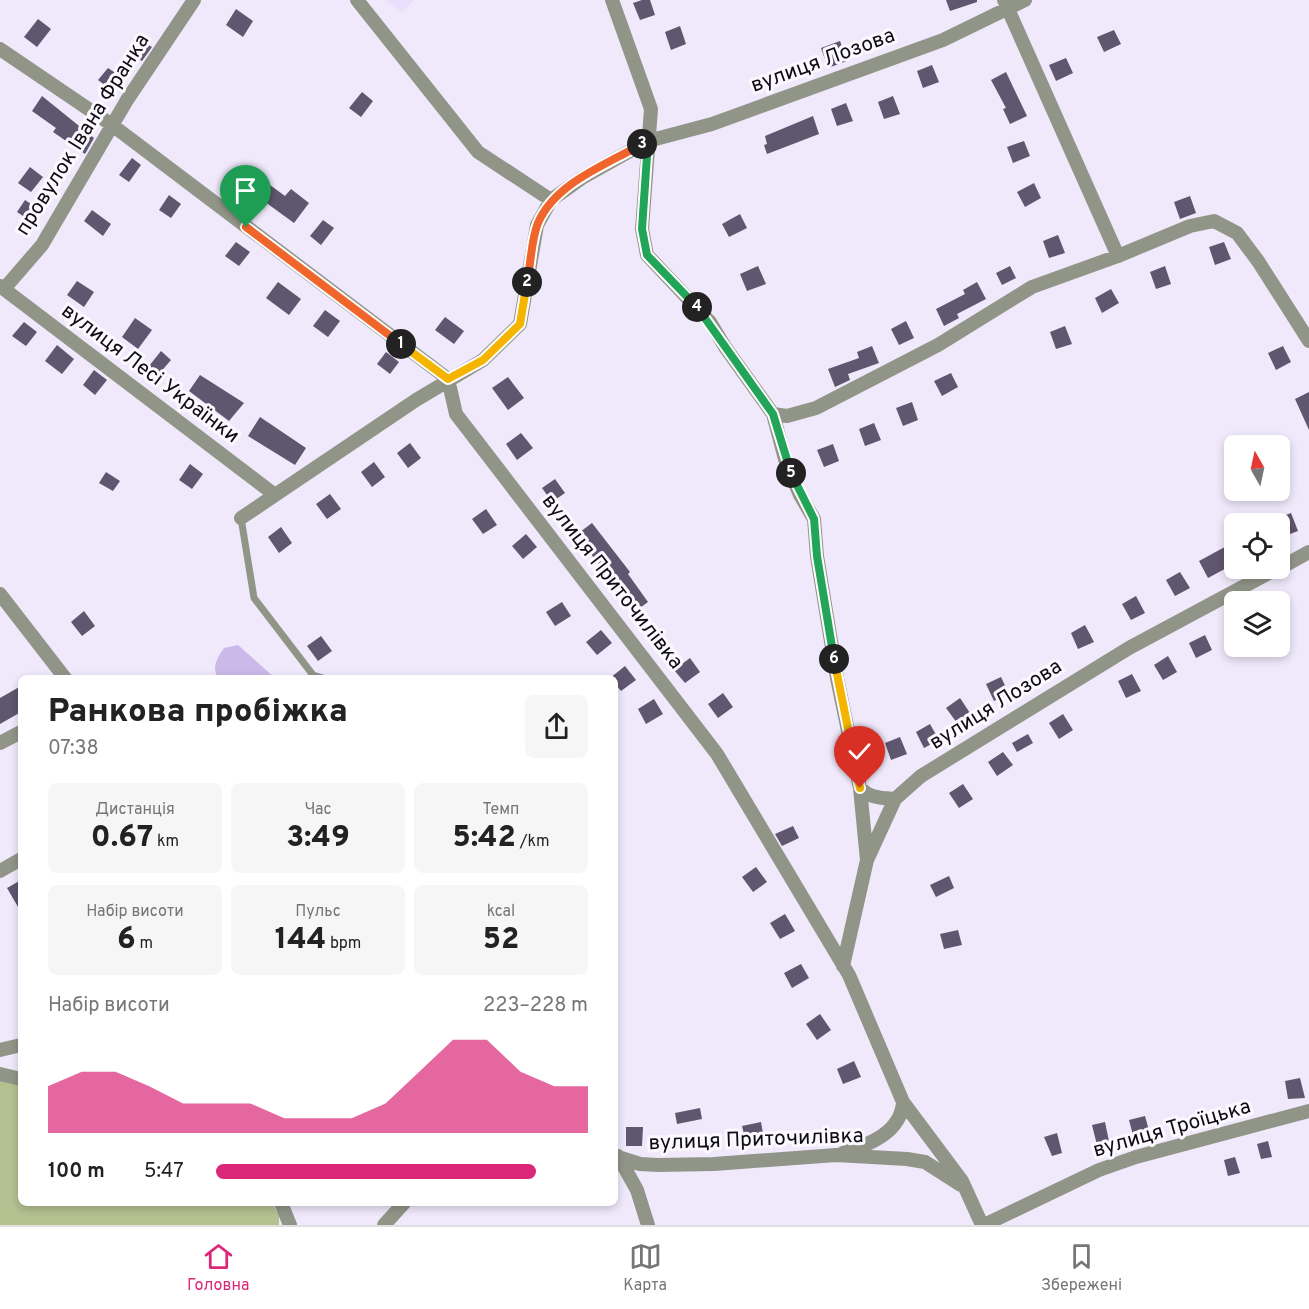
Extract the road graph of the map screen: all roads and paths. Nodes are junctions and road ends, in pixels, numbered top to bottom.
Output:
1 (194, 0) edge
2 (357, 0) edge
3 (612, 0) edge
4 (1024, 0) edge
5 (1006, 5) edge
6 (0, 49) edge
7 (112, 125) junction
8 (648, 141) junction
9 (551, 200) junction
10 (1118, 256) junction
11 (2, 288) edge
12 (1309, 341) edge
13 (448, 379) junction
14 (773, 414) junction
15 (275, 495) junction
16 (241, 518) joint
17 (1309, 552) edge
18 (1290, 562) edge
19 (1258, 579) edge
20 (0, 594) edge
21 (63, 675) edge
22 (313, 675) edge
23 (18, 734) edge
24 (0, 743) edge
25 (860, 788) junction
26 (895, 799) junction
27 (867, 860) junction
28 (18, 861) edge
29 (0, 871) edge
30 (843, 966) junction
31 (18, 1046) edge
32 (0, 1050) edge
33 (0, 1074) edge
34 (18, 1078) edge
35 (903, 1102) junction
36 (1309, 1111) edge
37 (836, 1155) junction
38 (618, 1156) edge
39 (618, 1158) edge
40 (965, 1187) junction
41 (282, 1206) edge
42 (401, 1206) edge
43 (290, 1225) edge
44 (384, 1225) edge
45 (648, 1225) edge
46 (983, 1225) edge

1 - 7 street, провулок Івана Франка
2 - 9 street
3 - 8 street
4 - 5 street, вулиця Лозова
5 - 8 street, вулиця Лозова
5 - 10 street
6 - 7 street
7 - 11 street, провулок Івана Франка
7 - 13 street
8 - 9 street, вулиця Лозова
8 - 14 street
9 - 13 street
10 - 12 street
10 - 14 street
11 - 15 street, вулиця Лесі Українки
13 - 15 street
13 - 30 street, вулиця Приточилівка
14 - 25 street
15 - 16 street
16 - 22 lane
17 - 18 street, вулиця Лозова
19 - 26 street, вулиця Лозова
20 - 21 street
23 - 24 street
25 - 26 street
25 - 27 street
26 - 27 street, вулиця Лозова
27 - 30 street, вулиця Лозова
28 - 29 street
30 - 35 street, вулиця Приточилівка
31 - 32 street
33 - 34 street
35 - 37 street
35 - 40 street, вулиця Приточилівка
36 - 46 street, вулиця Троїцька
37 - 38 street, вулиця Приточилівка
37 - 40 street, вулиця Приточилівка
39 - 45 street
40 - 46 street, вулиця Приточилівка
41 - 43 street
42 - 44 street

